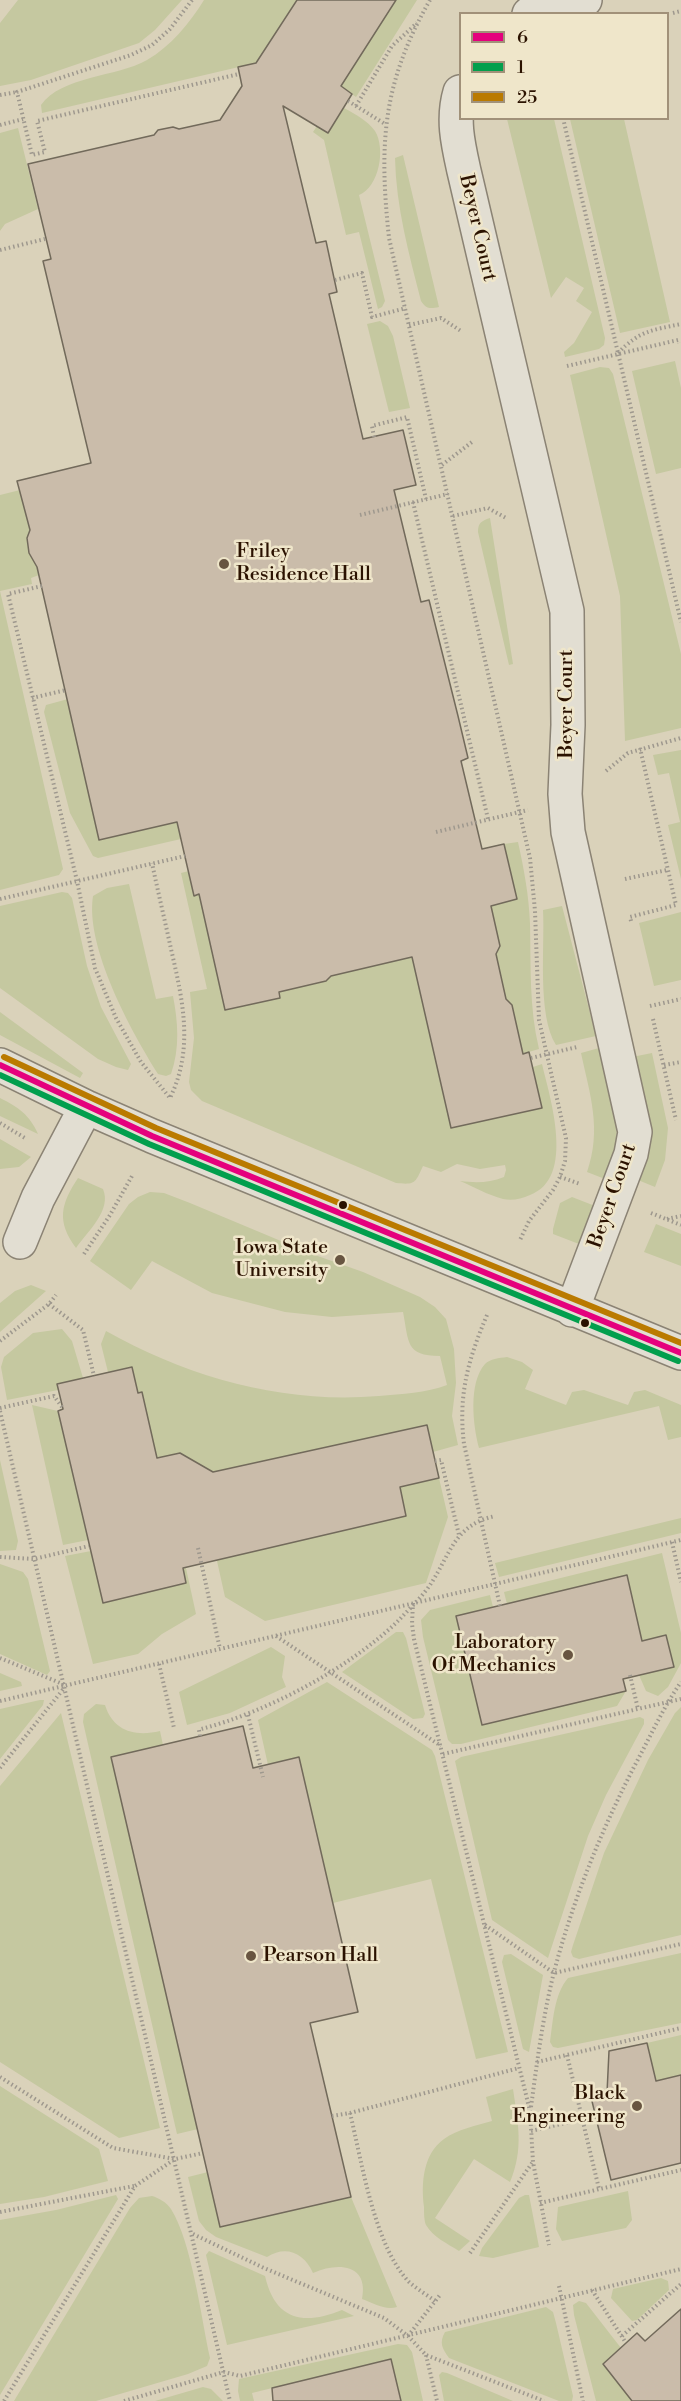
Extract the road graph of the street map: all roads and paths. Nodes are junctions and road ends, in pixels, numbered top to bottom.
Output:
1 (192, 0) edge
2 (430, 0) edge
3 (585, 0) edge
4 (681, 11) edge
5 (537, 12) edge
6 (673, 13) dead end
7 (417, 22) junction
8 (239, 74) dead end
9 (17, 92) junction
10 (0, 95) edge
11 (459, 96) edge
12 (348, 101) dead end
13 (356, 106) junction
14 (23, 119) junction
15 (563, 120) edge
16 (385, 124) junction
17 (0, 125) edge
18 (45, 239) dead end
19 (0, 250) edge
20 (335, 280) dead end
21 (406, 308) junction
22 (441, 318) dead end
23 (681, 324) edge
24 (410, 325) junction
25 (679, 344) dead end
26 (618, 354) junction
27 (567, 366) dead end
28 (374, 437) dead end
29 (472, 442) dead end
30 (441, 466) junction
31 (448, 494) junction
32 (426, 499) junction
33 (413, 502) junction
34 (488, 508) dead end
35 (360, 515) dead end
36 (453, 516) junction
37 (42, 586) dead end
38 (681, 622) edge
39 (66, 690) dead end
40 (33, 698) junction
41 (681, 738) edge
42 (640, 748) junction
43 (602, 774) dead end
44 (529, 809) dead end
45 (520, 812) junction
46 (488, 819) junction
47 (436, 832) dead end
48 (185, 856) dead end
49 (152, 863) junction
50 (667, 870) junction
51 (625, 879) dead end
52 (77, 880) junction
53 (0, 898) edge
54 (632, 927) dead end
55 (648, 997) dead end
56 (681, 999) edge
57 (650, 1006) junction
58 (656, 1029) dead end
59 (580, 1046) dead end
60 (548, 1055) junction
61 (531, 1058) dead end
62 (681, 1062) edge
63 (0, 1065) edge
64 (664, 1065) dead end
65 (86, 1107) junction
66 (0, 1123) edge
67 (27, 1139) dead end
68 (132, 1176) dead end
69 (650, 1213) dead end
70 (681, 1216) edge
71 (666, 1219) junction
72 (681, 1225) edge
73 (520, 1240) dead end
74 (20, 1242) dead end
75 (84, 1254) dead end
76 (56, 1295) dead end
77 (49, 1304) junction
78 (572, 1310) junction
79 (487, 1315) dead end
80 (0, 1341) edge
81 (681, 1353) edge
82 (94, 1376) dead end
83 (62, 1407) dead end
84 (0, 1409) edge
85 (435, 1461) dead end
86 (495, 1516) dead end
87 (480, 1519) junction
88 (459, 1536) junction
89 (681, 1540) edge
90 (672, 1542) junction
91 (90, 1546) dead end
92 (198, 1548) dead end
93 (0, 1557) edge
94 (34, 1559) junction
95 (681, 1582) edge
96 (495, 1584) junction
97 (413, 1603) junction
98 (500, 1605) dead end
99 (276, 1636) junction
100 (220, 1649) junction
101 (0, 1658) edge
102 (159, 1664) junction
103 (328, 1672) junction
104 (630, 1675) dead end
105 (681, 1682) edge
106 (66, 1686) junction
107 (681, 1699) edge
108 (0, 1701) edge
109 (667, 1702) junction
110 (638, 1709) junction
111 (248, 1715) junction
112 (174, 1728) dead end
113 (200, 1736) dead end
114 (441, 1747) junction
115 (443, 1754) junction
116 (0, 1768) edge
117 (263, 1777) dead end
118 (485, 1925) junction
119 (681, 1944) edge
120 (554, 1973) junction
121 (681, 2028) edge
122 (567, 2055) junction
123 (537, 2062) junction
124 (519, 2068) junction
125 (0, 2077) edge
126 (530, 2111) junction
127 (350, 2114) junction
128 (332, 2116) dead end
129 (596, 2116) dead end
130 (582, 2119) junction
131 (531, 2131) junction
132 (203, 2153) dead end
133 (175, 2159) junction
134 (533, 2162) junction
135 (681, 2170) edge
136 (135, 2186) junction
137 (599, 2189) junction
138 (540, 2203) junction
139 (0, 2212) edge
140 (192, 2234) junction
141 (549, 2245) dead end
142 (470, 2253) dead end
143 (681, 2269) edge
144 (681, 2284) edge
145 (559, 2286) dead end
146 (592, 2290) junction
147 (440, 2295) dead end
148 (562, 2298) junction
149 (435, 2301) junction
150 (408, 2336) junction
151 (622, 2336) junction
152 (626, 2343) dead end
153 (426, 2355) junction
154 (224, 2372) junction
155 (4, 2401) edge
156 (124, 2401) edge
157 (230, 2401) edge
158 (438, 2401) edge
159 (544, 2401) edge
160 (584, 2401) edge

1 - 9 path
2 - 7 path
3 - 5 street
4 - 6 path
7 - 13 path
7 - 16 path
8 - 14 path
9 - 10 path
9 - 14 path
11 - 78 street, Beyer Court
12 - 13 path
13 - 16 path
14 - 17 path
15 - 26 path
16 - 21 path
18 - 19 path
20 - 21 path
21 - 24 path
22 - 24 path
23 - 26 path
24 - 30 path
25 - 26 path
26 - 27 path
26 - 38 path
28 - 32 path
29 - 30 path
30 - 31 path
31 - 32 path
31 - 36 path
32 - 33 path
33 - 35 path
33 - 46 path
34 - 36 path
36 - 45 path
37 - 40 path
39 - 40 path
40 - 52 path
41 - 42 path
42 - 43 path
42 - 50 path
44 - 45 path
45 - 46 path
45 - 60 path
46 - 47 path
48 - 49 path
49 - 52 path
49 - 52 path
50 - 51 path
50 - 54 path
52 - 53 path
55 - 57 path
56 - 57 path
57 - 58 path
59 - 60 path
60 - 61 path
60 - 73 path
62 - 64 path
63 - 65 street
65 - 74 street
65 - 78 street
66 - 67 path
68 - 75 path
69 - 71 path
70 - 71 path
71 - 72 path
76 - 77 path
77 - 80 path
77 - 82 path
78 - 81 street
79 - 87 path
83 - 84 path
84 - 94 path
85 - 88 path
86 - 87 path
87 - 88 path
87 - 96 path
88 - 97 path
89 - 90 path
90 - 95 path
90 - 96 path
91 - 94 path
92 - 100 path
93 - 94 path
94 - 106 path
96 - 97 path
96 - 98 path
97 - 99 path
97 - 103 path
97 - 114 path
99 - 100 path
99 - 103 path
100 - 102 path
101 - 106 path
102 - 106 path
102 - 112 path
103 - 111 path
103 - 114 path
104 - 110 path
105 - 109 path
106 - 108 path
106 - 116 path
106 - 133 path
107 - 109 path
109 - 110 path
109 - 120 path
110 - 115 path
111 - 113 path
111 - 117 path
114 - 115 path
115 - 118 path
118 - 120 path
118 - 124 path
119 - 120 path
120 - 123 path
121 - 122 path
122 - 123 path
122 - 130 path
123 - 126 path
124 - 126 path
124 - 127 path
125 - 133 path
126 - 131 path
127 - 128 path
127 - 149 path
129 - 130 path
130 - 131 path
130 - 137 path
131 - 134 path
132 - 133 path
133 - 136 path
133 - 140 path
134 - 138 path
134 - 142 path
135 - 137 path
136 - 139 path
136 - 155 path
137 - 138 path
138 - 141 path
140 - 150 path
140 - 154 path
143 - 146 path
144 - 151 path
145 - 148 path
146 - 148 path
146 - 151 path
147 - 149 path
148 - 150 path
148 - 160 path
149 - 150 path
150 - 153 path
150 - 154 path
151 - 152 path
153 - 158 path
153 - 159 path
154 - 156 path
154 - 157 path

